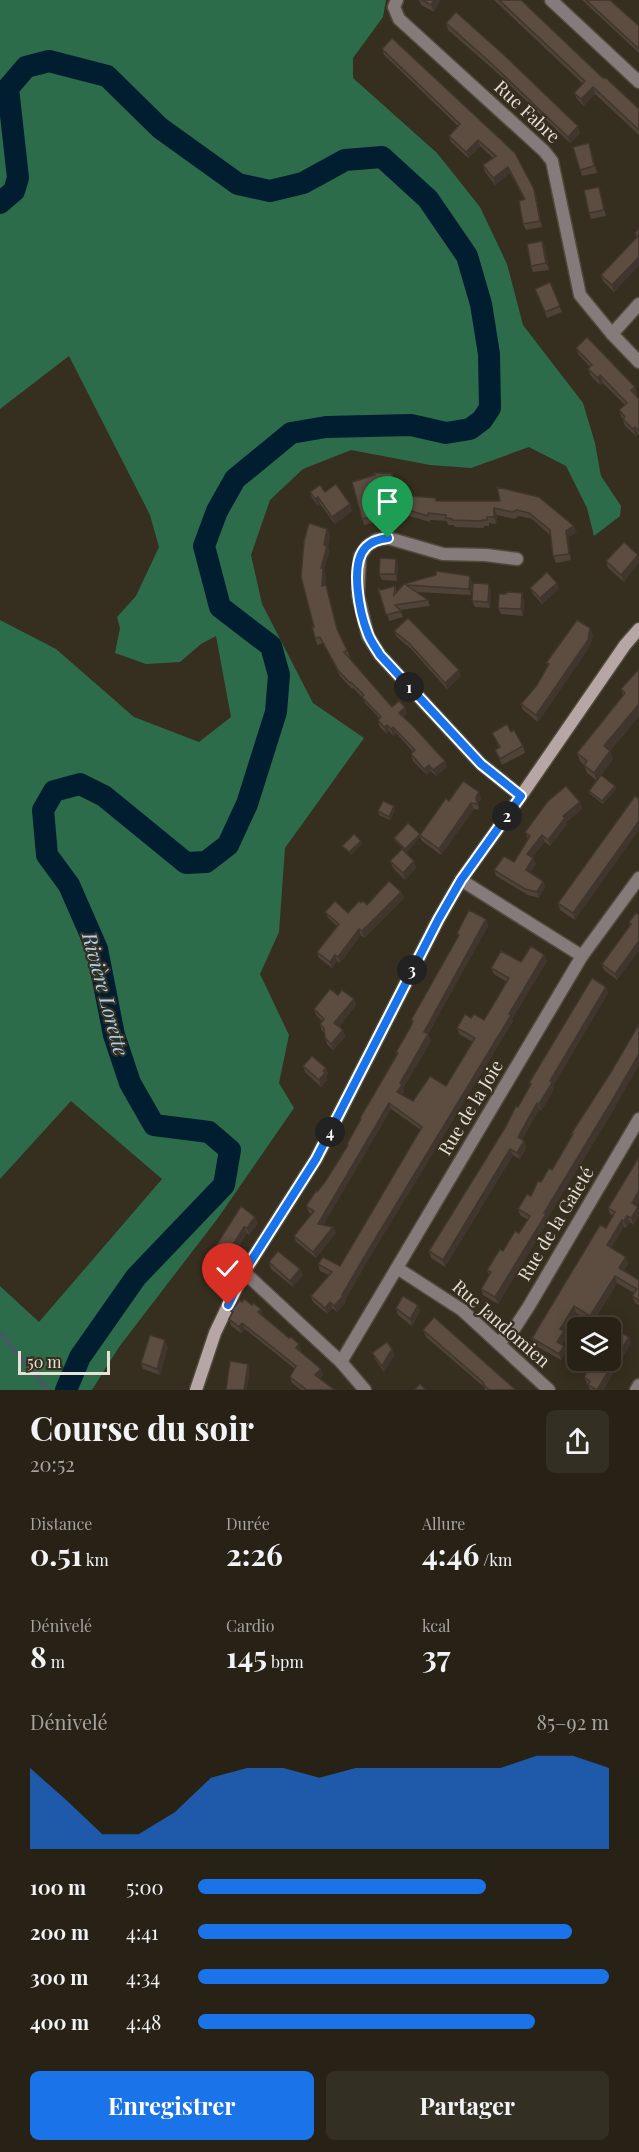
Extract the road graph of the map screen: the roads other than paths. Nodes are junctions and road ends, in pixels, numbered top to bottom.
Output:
1 (551, 0) edge
2 (396, 4) edge
3 (639, 82) edge
4 (639, 304) edge
5 (612, 334) junction
6 (639, 362) edge
7 (517, 560) dead end
8 (639, 629) edge
9 (521, 796) junction
10 (639, 878) edge
11 (461, 880) junction
12 (582, 956) junction
13 (639, 1119) edge
14 (397, 1268) junction
15 (244, 1272) junction
16 (498, 1343) junction
17 (341, 1362) junction
18 (639, 1385) edge
19 (196, 1390) edge
20 (365, 1390) edge
21 (549, 1390) edge
22 (636, 1390) edge

1 - 3 street
2 - 5 street, Rue Fabre
4 - 5 street
5 - 6 street, Rue Fabre
7 - 9 street
8 - 9 street
9 - 11 street
10 - 12 street, Rue de la Joie
11 - 12 street
11 - 15 street
12 - 14 street, Rue de la Joie
13 - 16 street, Rue de la Gaieté
14 - 16 street, Rue Jandomien
14 - 17 street, Rue de la Joie
15 - 17 street
15 - 19 street
16 - 21 street, Rue Jandomien
17 - 20 street
18 - 22 street

